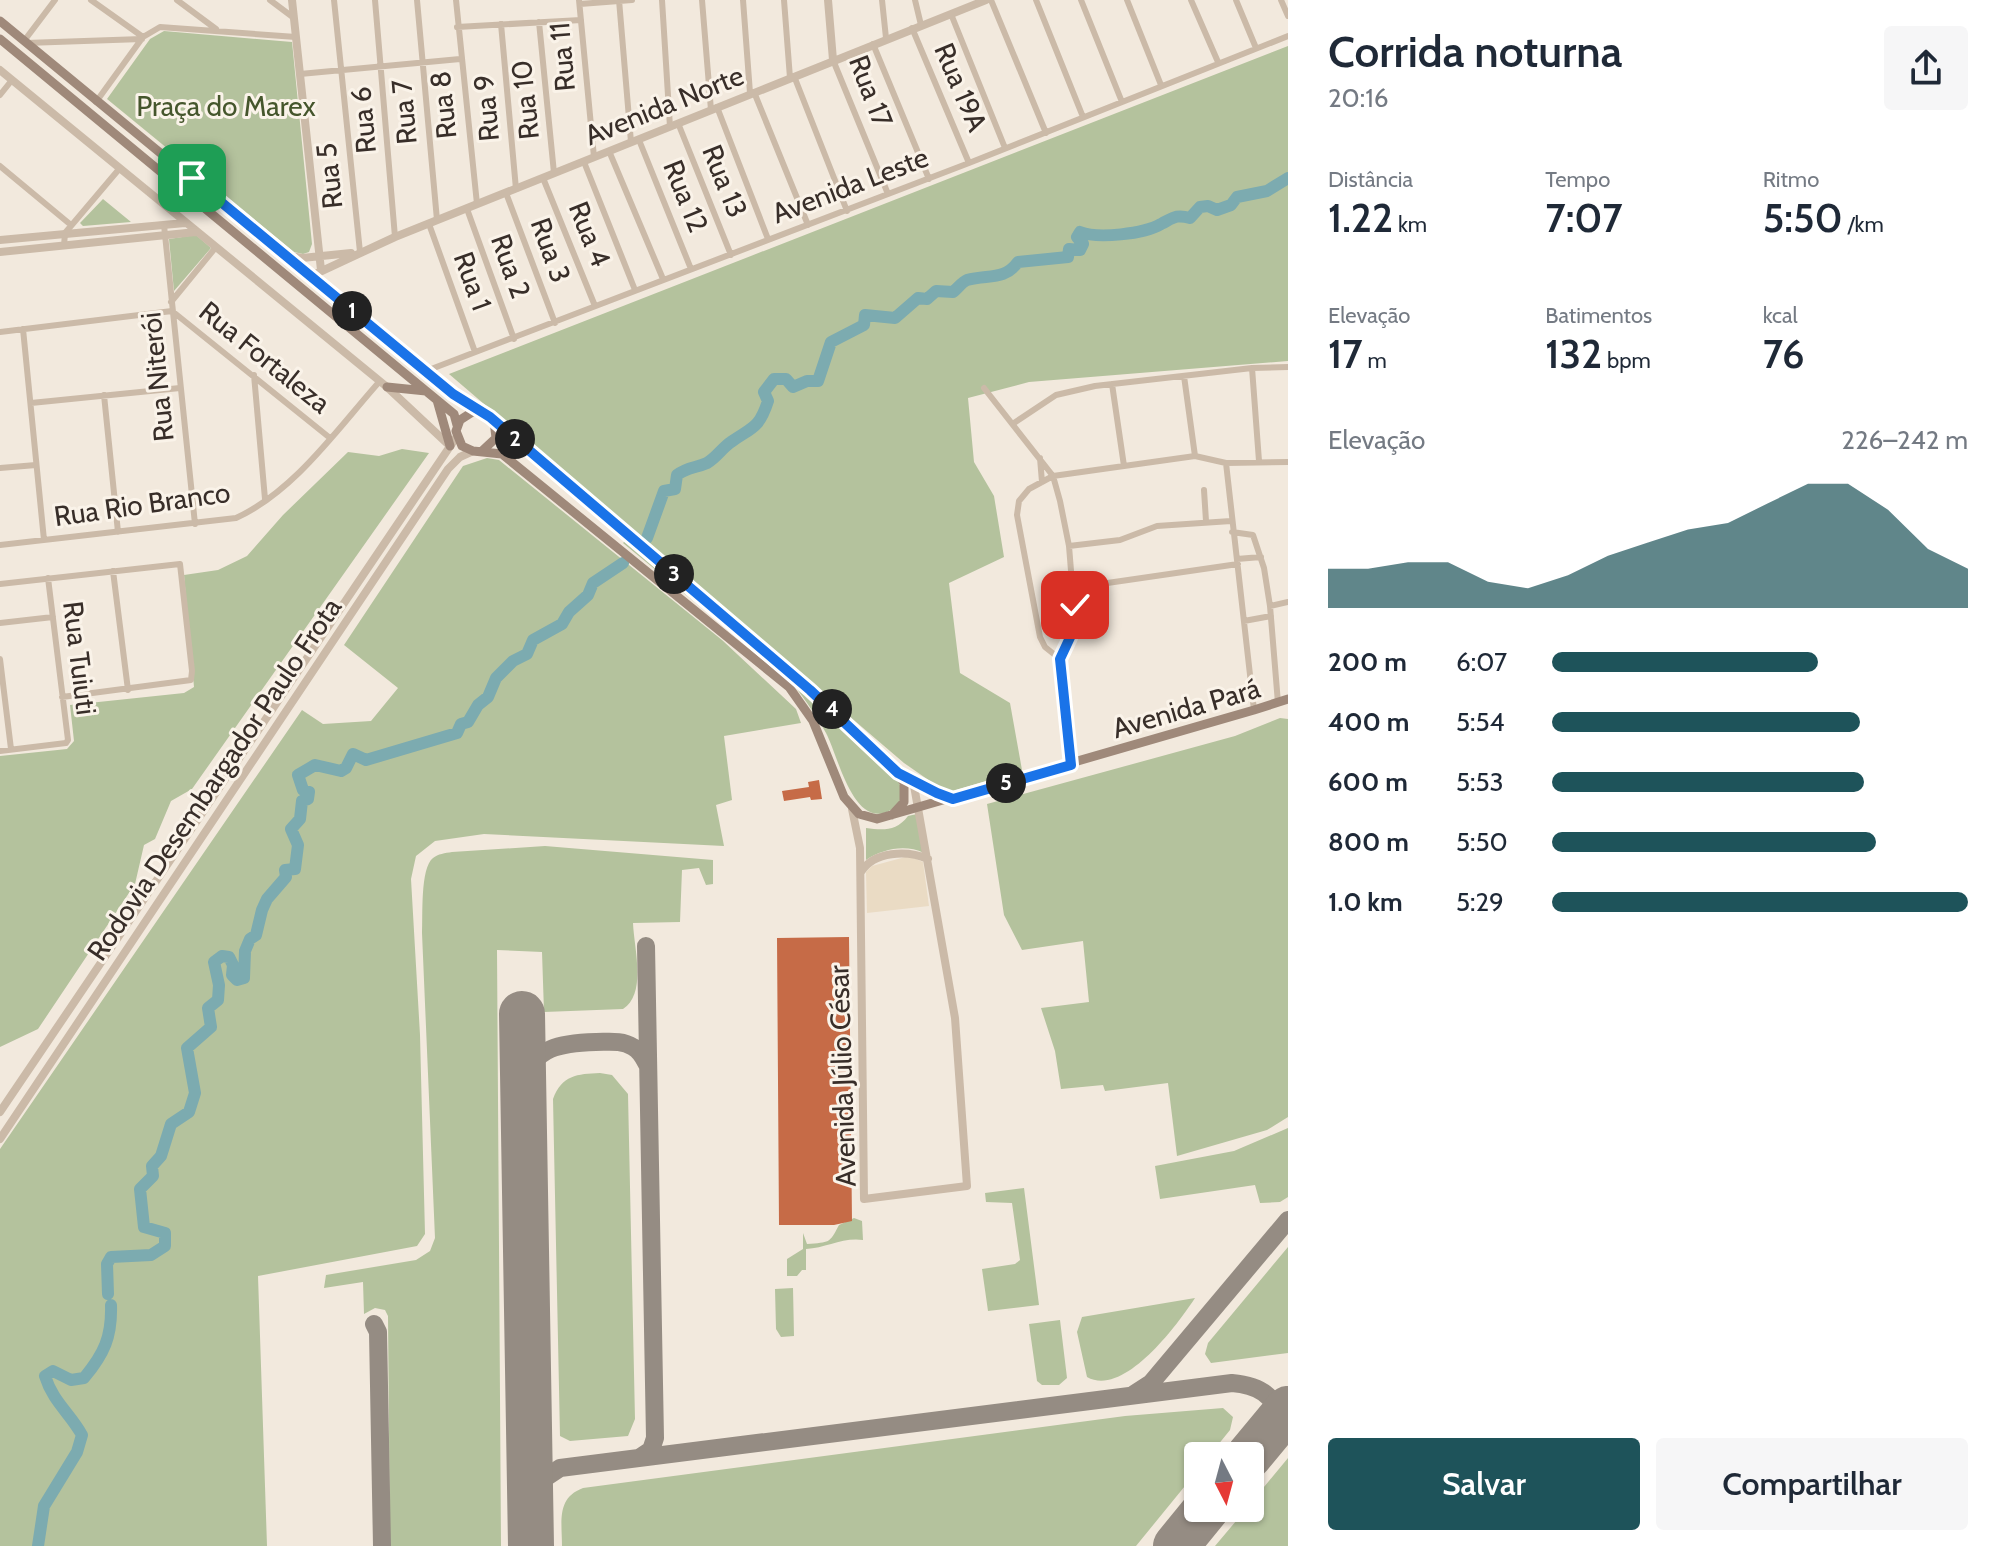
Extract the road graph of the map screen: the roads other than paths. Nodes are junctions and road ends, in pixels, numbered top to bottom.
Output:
1 (55, 0) edge
2 (91, 0) edge
3 (177, 0) edge
4 (270, 0) edge
5 (292, 0) edge
6 (334, 0) edge
7 (375, 0) edge
8 (417, 0) edge
9 (456, 0) edge
10 (632, 0) edge
11 (662, 0) edge
12 (702, 0) edge
13 (743, 0) edge
14 (784, 0) edge
15 (828, 0) edge
16 (882, 0) edge
17 (915, 0) edge
18 (988, 0) edge
19 (1036, 0) edge
20 (1081, 0) edge
21 (1127, 0) edge
22 (1191, 0) edge
23 (1236, 0) edge
24 (1281, 0) edge
25 (619, 1) edge
26 (579, 2) edge
27 (951, 14) junction
28 (1288, 16) edge
29 (0, 18) edge
30 (294, 18) junction
31 (581, 20) junction
32 (539, 22) junction
33 (501, 24) junction
34 (457, 27) junction
35 (916, 27) junction
36 (216, 30) junction
37 (1288, 36) edge
38 (296, 37) junction
39 (142, 38) junction
40 (886, 38) junction
41 (0, 39) edge
42 (25, 42) junction
43 (873, 44) junction
44 (1256, 48) junction
45 (460, 59) junction
46 (833, 60) junction
47 (1218, 62) junction
48 (422, 64) junction
49 (380, 68) junction
50 (0, 70) edge
51 (340, 72) junction
52 (300, 74) junction
53 (792, 77) junction
54 (12, 80) junction
55 (1161, 85) junction
56 (752, 93) junction
57 (0, 95) edge
58 (96, 102) junction
59 (1122, 102) junction
60 (714, 108) junction
61 (1083, 117) junction
62 (674, 125) junction
63 (1046, 133) junction
64 (635, 141) junction
65 (1005, 148) junction
66 (609, 151) junction
67 (594, 157) junction
68 (584, 162) junction
69 (969, 163) junction
70 (0, 166) edge
71 (120, 168) junction
72 (554, 173) junction
73 (543, 178) junction
74 (929, 179) junction
75 (516, 189) junction
76 (506, 193) junction
77 (888, 194) junction
78 (477, 204) junction
79 (467, 209) junction
80 (847, 211) junction
81 (433, 222) junction
82 (185, 223) junction
83 (164, 225) junction
84 (808, 225) junction
85 (68, 229) junction
86 (196, 232) junction
87 (165, 236) junction
88 (316, 236) junction
89 (395, 237) junction
90 (768, 239) junction
91 (0, 240) edge
92 (64, 246) junction
93 (216, 247) junction
94 (0, 252) edge
95 (360, 252) junction
96 (337, 254) junction
97 (284, 255) junction
98 (731, 255) junction
99 (319, 256) junction
100 (691, 269) junction
101 (321, 270) junction
102 (311, 276) junction
103 (663, 279) junction
104 (635, 290) junction
105 (171, 302) junction
106 (595, 306) junction
107 (172, 311) junction
108 (555, 323) junction
109 (23, 329) junction
110 (0, 332) edge
111 (514, 339) junction
112 (475, 352) junction
113 (1288, 367) edge
114 (1252, 368) junction
115 (426, 371) junction
116 (254, 375) junction
117 (1184, 376) junction
118 (384, 384) junction
119 (1112, 384) junction
120 (180, 388) junction
121 (984, 388) dead end
122 (426, 391) junction
123 (104, 395) junction
124 (437, 400) junction
125 (31, 403) junction
126 (480, 412) junction
127 (494, 421) junction
128 (1014, 423) junction
129 (457, 425) junction
130 (457, 436) junction
131 (330, 438) junction
132 (450, 446) junction
133 (476, 452) junction
134 (1195, 456) junction
135 (1040, 457) junction
136 (1259, 461) junction
137 (1288, 462) edge
138 (1226, 463) junction
139 (36, 465) junction
140 (1124, 466) junction
141 (0, 468) edge
142 (1053, 476) junction
143 (1042, 482) junction
144 (1204, 490) dead end
145 (265, 499) junction
146 (1206, 521) junction
147 (1231, 521) junction
148 (195, 524) junction
149 (118, 532) junction
150 (1232, 532) junction
151 (44, 540) junction
152 (0, 545) edge
153 (1069, 546) junction
154 (1261, 557) junction
155 (1238, 562) junction
156 (113, 571) junction
157 (48, 578) junction
158 (0, 584) edge
159 (1073, 588) junction
160 (1288, 602) edge
161 (1270, 606) junction
162 (1271, 616) junction
163 (53, 617) junction
164 (1244, 621) junction
165 (0, 623) edge
166 (0, 659) edge
167 (1060, 659) junction
168 (128, 690) junction
169 (62, 697) junction
170 (1284, 702) edge
171 (1254, 710) junction
172 (11, 749) junction
173 (0, 751) edge
174 (1071, 765) junction
175 (898, 773) junction
176 (913, 780) junction
177 (953, 799) junction
178 (919, 808) junction
179 (852, 809) junction
180 (889, 817) junction
181 (928, 859) junction
182 (860, 873) junction
183 (0, 1112) edge
184 (0, 1139) edge

1 - 42 street
2 - 39 street
3 - 36 street
4 - 30 street
5 - 30 street
6 - 51 street, Rua 5
7 - 49 street, Rua 6
8 - 48 street, Rua 7
9 - 34 street, Rua 8
10 - 25 street
11 - 62 street, Rua 13
12 - 60 street
13 - 56 street
14 - 53 street
15 - 46 street, Rua 17
16 - 40 street
17 - 35 street, Rua 19A
18 - 27 street, Avenida Norte
18 - 63 street
19 - 61 street
20 - 59 street
21 - 55 street
22 - 47 street
23 - 44 street
24 - 28 street
25 - 26 street
25 - 64 street, Rua 12
26 - 31 street, Rua 11
27 - 35 street, Avenida Norte
27 - 65 street
29 - 42 main road
30 - 38 street
31 - 32 street
31 - 67 street, Rua 11
32 - 33 street
32 - 72 street, Rua 10
33 - 34 street
33 - 75 street, Rua 9
34 - 45 street, Rua 8
35 - 40 street, Avenida Norte
35 - 69 street, Rua 19A
36 - 38 street
36 - 39 street
37 - 44 street, Avenida Leste
38 - 52 street
39 - 42 street
39 - 58 street
40 - 43 street, Avenida Norte
41 - 122 main road
42 - 58 main road
43 - 46 street, Avenida Norte
43 - 74 street
44 - 47 street, Avenida Leste
45 - 48 street
45 - 78 street, Rua 8
46 - 53 street, Avenida Norte
46 - 77 street, Rua 17
47 - 55 street, Avenida Leste
48 - 49 street
48 - 81 street, Rua 7
49 - 51 street
49 - 89 street, Rua 6
50 - 54 street
51 - 52 street
51 - 95 street, Rua 5
52 - 88 street
53 - 56 street, Avenida Norte
53 - 80 street
54 - 57 street
54 - 71 street
55 - 59 street, Avenida Leste
56 - 60 street, Avenida Norte
56 - 84 street
58 - 97 main road
59 - 61 street, Avenida Leste
60 - 62 street, Avenida Norte
60 - 90 street
61 - 63 street, Avenida Leste
62 - 64 street, Avenida Norte
62 - 98 street, Rua 13
63 - 65 street, Avenida Leste
64 - 66 street, Avenida Norte
64 - 100 street, Rua 12
65 - 69 street, Avenida Leste
66 - 67 street, Avenida Norte
66 - 103 street
67 - 68 street, Avenida Norte
68 - 72 street, Avenida Norte
68 - 104 street
69 - 74 street, Avenida Leste
70 - 85 street
71 - 82 street
71 - 85 street
72 - 73 street, Avenida Norte
73 - 75 street, Avenida Norte
73 - 106 street, Rua 4
74 - 77 street, Avenida Leste
75 - 76 street, Avenida Norte
76 - 78 street, Avenida Norte
76 - 108 street, Rua 3
77 - 80 street, Avenida Leste
78 - 79 street, Avenida Norte
79 - 81 street, Avenida Norte
79 - 111 street, Rua 2
80 - 84 street, Avenida Leste
81 - 89 street, Avenida Norte
81 - 112 street, Rua 1
82 - 83 street
82 - 86 street
83 - 85 street
83 - 87 street, Rua Niterói
84 - 90 street, Avenida Leste
85 - 91 street
85 - 92 street
86 - 87 street
86 - 93 street
87 - 92 street
87 - 105 street, Rua Niterói
88 - 96 street
88 - 99 street
89 - 95 street, Avenida Norte
90 - 98 street, Avenida Leste
92 - 94 street
93 - 105 street
93 - 118 street
95 - 96 street
95 - 101 street, Avenida Norte
96 - 99 street
97 - 99 street
97 - 102 main road
98 - 100 street, Avenida Leste
99 - 101 street
100 - 103 street, Avenida Leste
101 - 102 street, Avenida Norte
102 - 115 main road
103 - 104 street, Avenida Leste
104 - 106 street, Avenida Leste
105 - 107 street, Rua Niterói
106 - 108 street, Avenida Leste
107 - 109 street
107 - 116 street, Rua Fortaleza
107 - 120 street, Rua Niterói
108 - 111 street, Avenida Leste
109 - 110 street
109 - 125 street
111 - 112 street, Avenida Leste
112 - 115 street, Avenida Leste
113 - 114 street
114 - 117 street
114 - 136 street
115 - 126 main road
116 - 131 street, Rua Fortaleza
116 - 145 street
117 - 119 street
117 - 134 street
118 - 122 main road
118 - 131 street, Rua Rio Branco
118 - 132 street
119 - 128 street
119 - 140 street
120 - 123 street
120 - 148 street, Rua Niterói
121 - 128 street
122 - 124 main road
123 - 125 street
123 - 149 street
124 - 129 main road
124 - 132 main road
125 - 139 street
126 - 127 main road
126 - 129 main road
127 - 133 main road
127 - 175 main road
128 - 135 street
129 - 130 main road
130 - 132 street, Rodovia Desembargador Paulo Frota
130 - 133 main road
131 - 145 street, Rua Rio Branco
132 - 183 street, Rodovia Desembargador Paulo Frota
133 - 179 main road, Avenida Júlio César
133 - 184 street, Rodovia Desembargador Paulo Frota
134 - 138 street
134 - 140 street
135 - 142 street
135 - 143 street
136 - 137 street
136 - 138 street
138 - 147 street
139 - 141 street
139 - 151 street
140 - 142 street
142 - 143 street
142 - 153 street
143 - 167 street
144 - 146 street
145 - 148 street, Rua Rio Branco
146 - 147 street
146 - 153 street
147 - 150 street
148 - 149 street, Rua Rio Branco
149 - 151 street, Rua Rio Branco
150 - 154 street
150 - 155 street
151 - 152 street, Rua Rio Branco
153 - 159 street
154 - 155 street
154 - 161 street
155 - 159 street
155 - 164 street
156 - 157 street
156 - 168 street
156 - 168 street
157 - 158 street
157 - 163 street, Rua Tuiuti
159 - 167 street
160 - 161 street
161 - 162 street
162 - 164 street
162 - 170 street
163 - 165 street
163 - 169 street, Rua Tuiuti
164 - 171 street
166 - 172 street
167 - 174 street
168 - 169 street
169 - 172 street, Rua Tuiuti
170 - 171 main road, Avenida Pará
171 - 174 main road, Avenida Pará
172 - 173 street
174 - 177 main road, Avenida Pará
175 - 176 main road
175 - 180 main road
176 - 177 main road
176 - 178 street, Avenida Júlio César
177 - 178 main road, Avenida Pará
178 - 180 main road
178 - 181 street, Avenida Júlio César
179 - 180 main road
179 - 182 street, Avenida Júlio César
181 - 182 street
181 - 182 street, Avenida Júlio César

